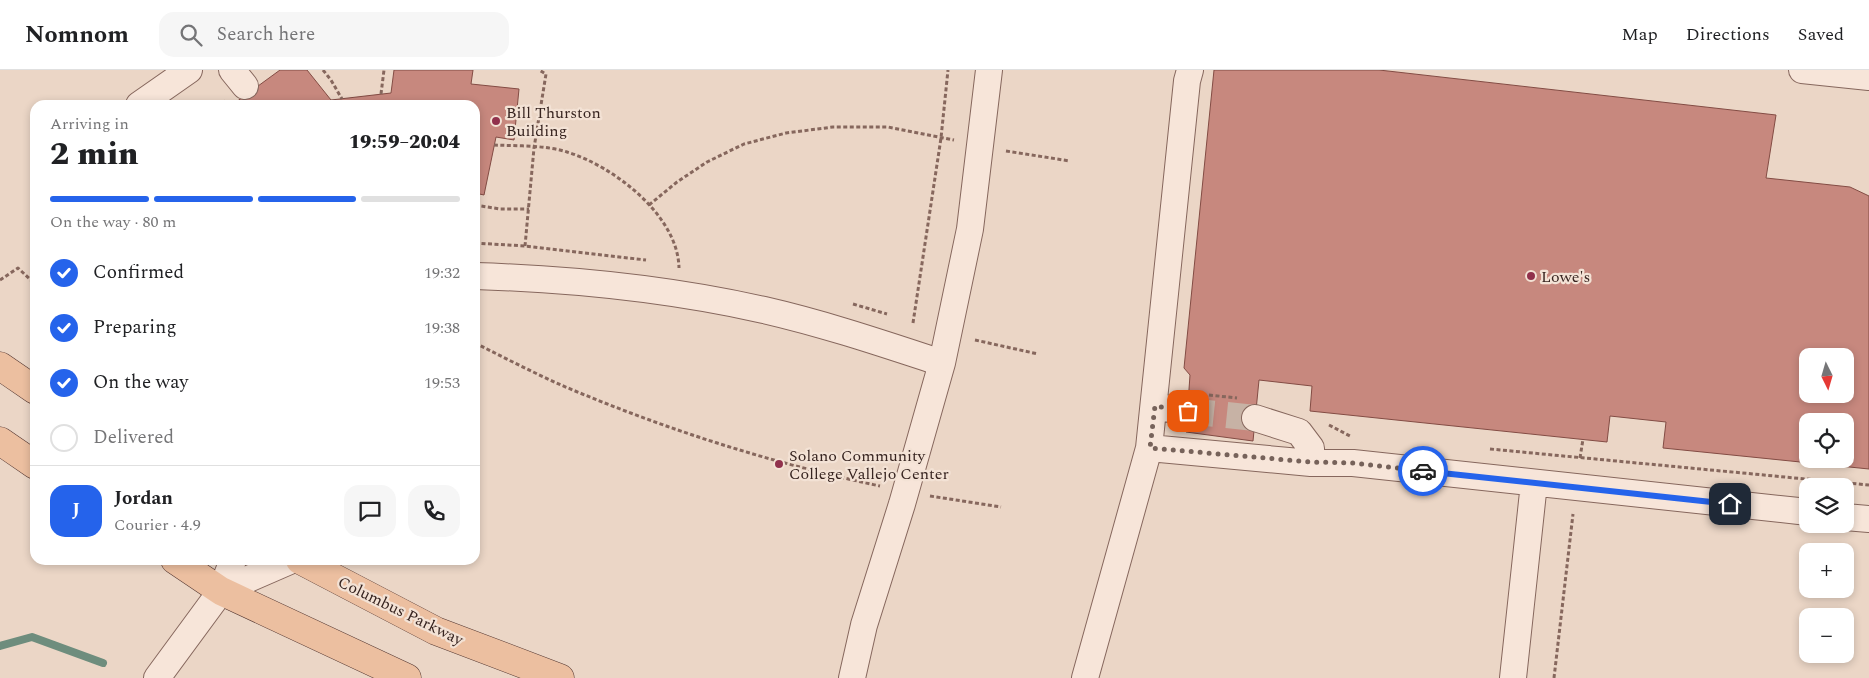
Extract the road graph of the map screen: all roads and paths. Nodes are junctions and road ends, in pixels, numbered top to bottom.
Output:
1 (189, 70) edge
2 (323, 70) edge
3 (384, 70) edge
4 (539, 70) edge
5 (948, 70) edge
6 (989, 70) edge
7 (1190, 70) edge
8 (1802, 70) edge
9 (1869, 77) edge
10 (381, 94) dead end
11 (342, 99) dead end
12 (146, 100) edge
13 (941, 138) junction
14 (494, 145) dead end
15 (981, 145) junction
16 (534, 148) junction
17 (1070, 160) dead end
18 (649, 205) junction
19 (480, 206) edge
20 (529, 209) junction
21 (525, 246) dead end
22 (480, 276) edge
23 (30, 279) edge
24 (0, 280) edge
25 (678, 293) junction
26 (913, 323) dead end
27 (480, 345) edge
28 (942, 363) junction
29 (0, 366) edge
30 (30, 387) edge
31 (1196, 403) joint
32 (1155, 406) junction
33 (1250, 408) joint
34 (1322, 421) dead end
35 (1359, 436) dead end
36 (1583, 439) dead end
37 (0, 441) edge
38 (1150, 448) junction
39 (1484, 448) dead end
40 (1581, 457) junction
41 (30, 462) edge
42 (1311, 462) junction
43 (1534, 483) junction
44 (1869, 485) edge
45 (1577, 488) junction
46 (905, 492) junction
47 (1002, 507) dead end
48 (1799, 511) edge
49 (1854, 518) edge
50 (1869, 519) edge
51 (182, 565) edge
52 (231, 565) edge
53 (281, 565) edge
54 (310, 565) edge
55 (221, 591) junction
56 (156, 678) edge
57 (407, 678) edge
58 (560, 678) edge
59 (852, 678) edge
60 (1085, 678) edge
61 (1513, 678) edge
62 (1554, 678) edge

1 - 12 street
2 - 11 path
3 - 10 path
4 - 16 path
5 - 13 path
6 - 15 street
7 - 32 street
8 - 9 street
13 - 15 path
13 - 18 path
13 - 26 path
14 - 16 path
15 - 17 path
15 - 28 street
16 - 18 path
16 - 20 path
18 - 25 path
19 - 20 path
20 - 21 path
22 - 25 street
23 - 24 path
25 - 28 street
27 - 46 path
28 - 46 street
29 - 30 main road
31 - 32 street
31 - 33 path
32 - 38 street
33 - 42 street
34 - 35 path
36 - 40 path
37 - 41 main road
38 - 42 street
38 - 60 street
39 - 40 path
40 - 44 path
40 - 45 path
42 - 43 street
43 - 45 street
43 - 61 street
45 - 48 street
45 - 62 path
46 - 47 path
46 - 59 street
49 - 50 street
51 - 55 main road
52 - 55 street
53 - 55 street
54 - 58 main road, Columbus Parkway
55 - 56 street
55 - 57 main road

